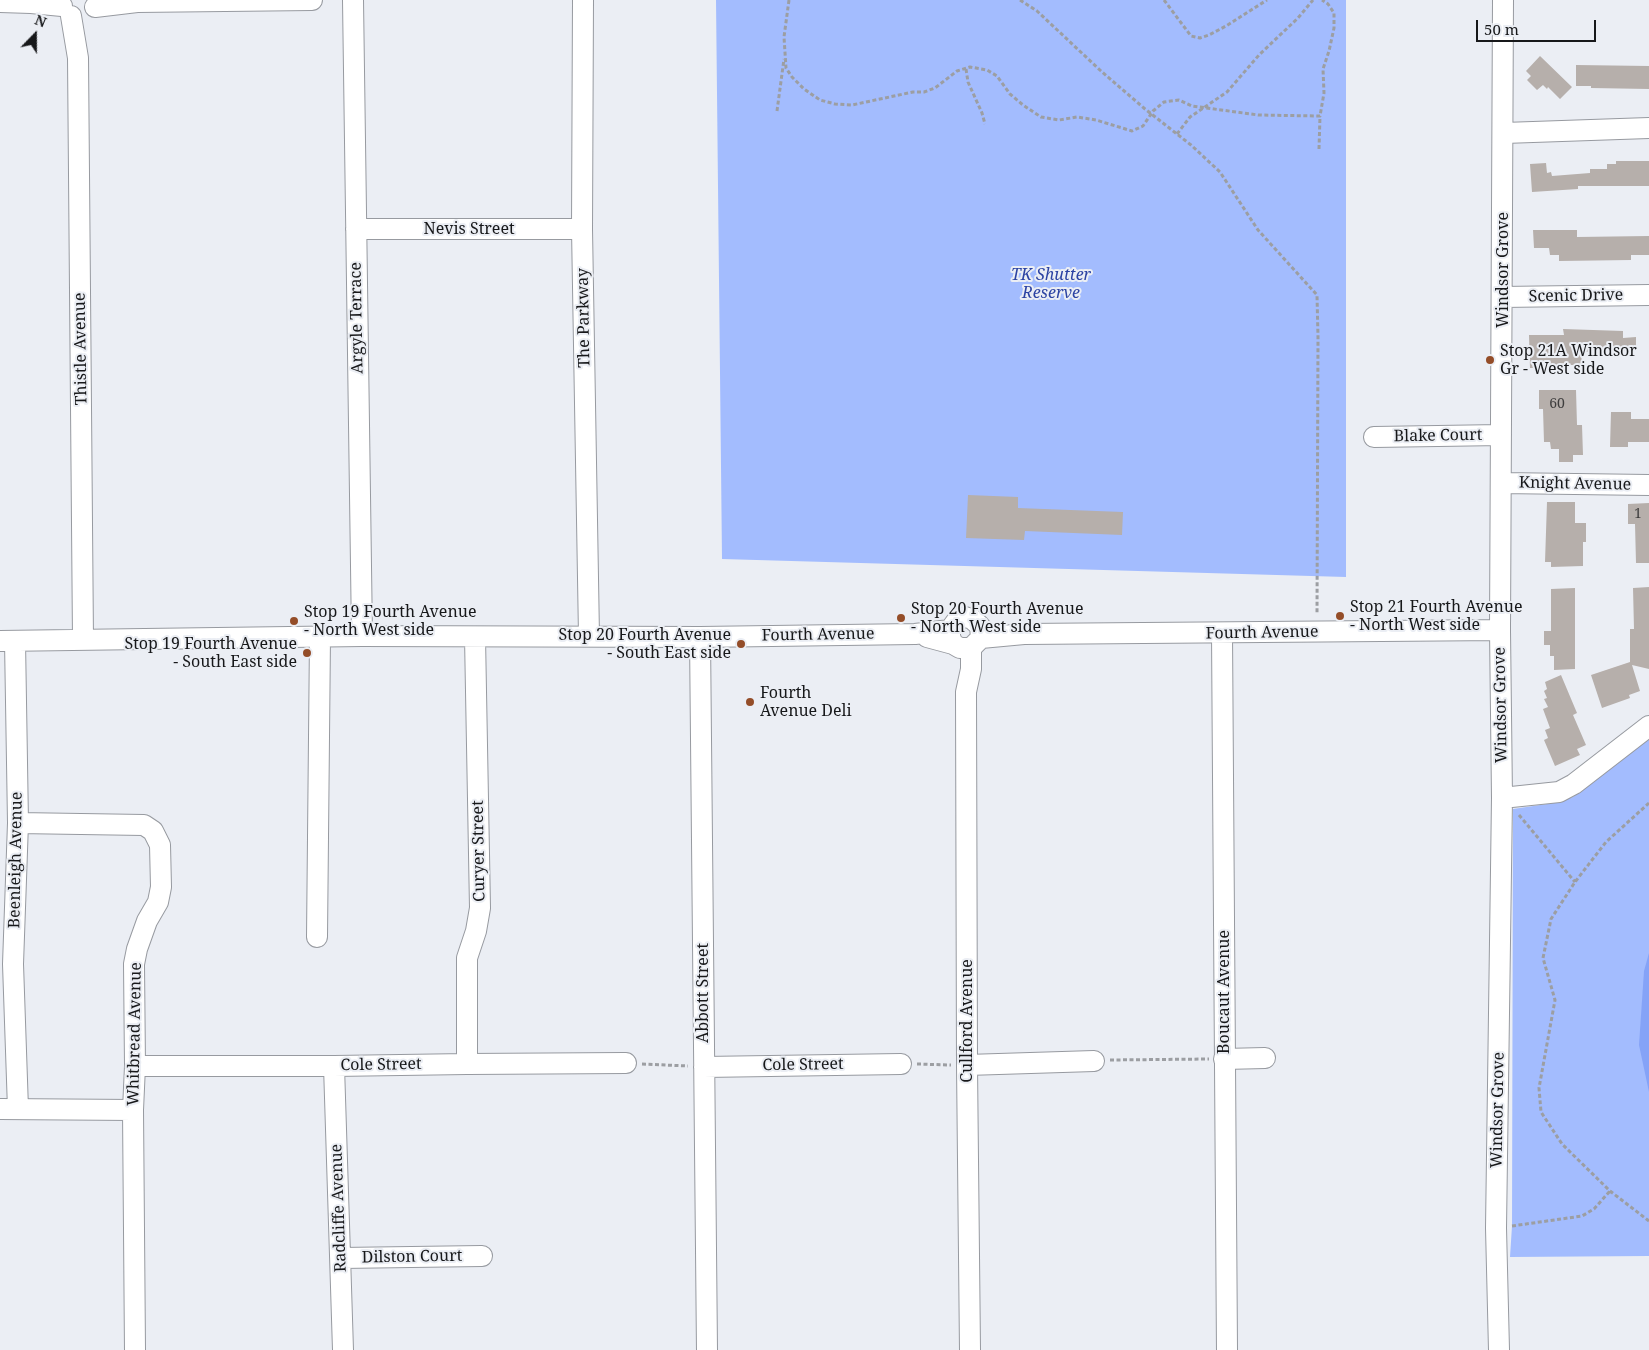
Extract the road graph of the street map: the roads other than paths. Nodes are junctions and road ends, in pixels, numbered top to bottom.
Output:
1 (312, 0) edge
2 (353, 0) edge
3 (583, 0) edge
4 (1503, 0) edge
5 (35, 1) edge
6 (131, 1) edge
7 (0, 2) edge
8 (78, 8) edge
9 (1649, 128) edge
10 (1504, 133) junction
11 (356, 228) junction
12 (582, 229) junction
13 (1649, 295) edge
14 (1502, 297) junction
15 (1501, 435) junction
16 (1374, 436) dead end
17 (1501, 483) junction
18 (1649, 485) edge
19 (1500, 630) junction
20 (1222, 633) junction
21 (362, 636) junction
22 (589, 636) junction
23 (320, 637) junction
24 (475, 637) junction
25 (700, 637) junction
26 (966, 639) junction
27 (83, 640) junction
28 (8, 641) edge
29 (1649, 726) edge
30 (1502, 798) junction
31 (18, 824) junction
32 (317, 937) dead end
33 (1265, 1058) dead end
34 (1224, 1059) junction
35 (1094, 1061) road end
36 (626, 1063) road end
37 (467, 1064) junction
38 (901, 1064) road end
39 (967, 1065) junction
40 (135, 1066) junction
41 (334, 1066) junction
42 (704, 1066) junction
43 (9, 1109) edge
44 (133, 1110) junction
45 (482, 1256) dead end
46 (341, 1258) junction
47 (135, 1350) edge
48 (342, 1350) edge
49 (707, 1350) edge
50 (970, 1350) edge
51 (1227, 1350) edge
52 (1499, 1350) edge

1 - 6 street
2 - 11 street, Argyle Terrace
3 - 12 street, The Parkway
4 - 10 street, Windsor Grove
5 - 7 street
5 - 8 street
6 - 8 street
8 - 27 street, Thistle Avenue
9 - 10 street
10 - 14 street, Windsor Grove
11 - 12 street, Nevis Street
11 - 21 street, Argyle Terrace
12 - 22 street, The Parkway
13 - 14 street, Scenic Drive
14 - 15 street, Windsor Grove
15 - 16 street, Blake Court
15 - 17 street, Windsor Grove
17 - 18 street, Knight Avenue
17 - 19 street, Windsor Grove
19 - 20 street, Fourth Avenue
19 - 30 street, Windsor Grove
20 - 26 street, Fourth Avenue
20 - 34 street, Boucaut Avenue
21 - 23 street, Fourth Avenue
21 - 24 street, Fourth Avenue
22 - 24 street, Fourth Avenue
22 - 25 street, Fourth Avenue
23 - 27 street, Fourth Avenue
23 - 32 street
24 - 37 street, Curyer Street
25 - 26 street, Fourth Avenue
25 - 42 street, Abbott Street
26 - 39 street, Cullford Avenue
27 - 28 street, Fourth Avenue
28 - 31 street, Beenleigh Avenue
29 - 30 street
30 - 52 street, Windsor Grove
31 - 40 street, Whitbread Avenue
31 - 43 street, Beenleigh Avenue
33 - 34 street
34 - 51 street, Boucaut Avenue
35 - 39 street
36 - 37 street, Cole Street
37 - 41 street, Cole Street
38 - 42 street, Cole Street
39 - 50 street, Cullford Avenue
40 - 41 street, Cole Street
40 - 44 street, Whitbread Avenue
41 - 46 street, Radcliffe Avenue
42 - 49 street, Abbott Street
43 - 44 street
44 - 47 street, Whitbread Avenue
45 - 46 street, Dilston Court
46 - 48 street, Radcliffe Avenue

